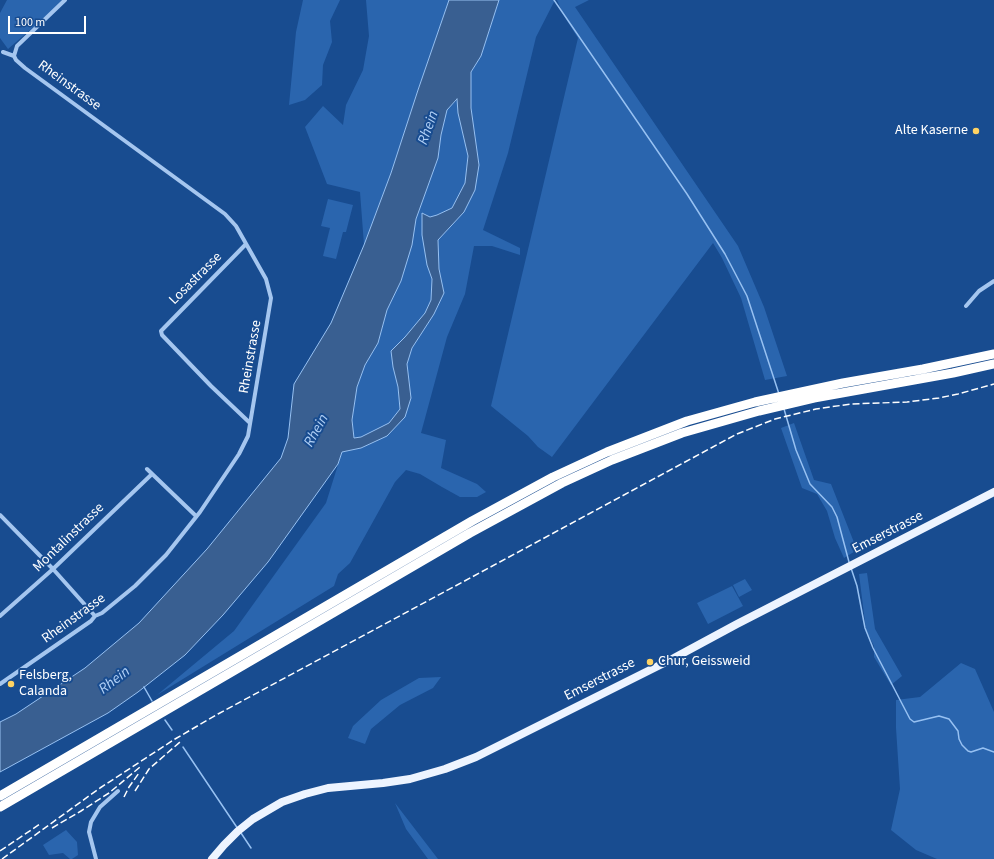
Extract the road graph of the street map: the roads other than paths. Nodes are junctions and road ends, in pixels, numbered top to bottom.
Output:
1 (65, 0) edge
2 (3, 52) dead end
3 (14, 56) junction
4 (246, 244) junction
5 (994, 281) edge
6 (966, 306) dead end
7 (994, 354) edge
8 (994, 364) edge
9 (781, 401) junction
10 (723, 415) junction
11 (250, 423) junction
12 (147, 469) dead end
13 (152, 474) junction
14 (994, 492) edge
15 (0, 515) edge
16 (196, 516) junction
17 (53, 569) junction
18 (0, 616) edge
19 (95, 616) junction
20 (0, 684) edge
21 (118, 791) dead end
22 (0, 796) edge
23 (0, 807) edge
24 (96, 859) edge
25 (212, 859) edge

1 - 3 street
2 - 3 street, Rheinstrasse
3 - 4 street, Rheinstrasse
4 - 11 street, Rheinstrasse
4 - 11 street, Losastrasse
5 - 6 street
7 - 9 highway
8 - 9 highway
9 - 10 highway
10 - 22 highway
10 - 23 highway
11 - 16 street, Rheinstrasse
12 - 13 street
13 - 16 street
13 - 17 street, Montalinstrasse
14 - 25 main road, Emserstrasse
15 - 17 street
16 - 19 street, Rheinstrasse
17 - 18 street, Montalinstrasse
17 - 19 street
19 - 20 street, Rheinstrasse
21 - 24 street

